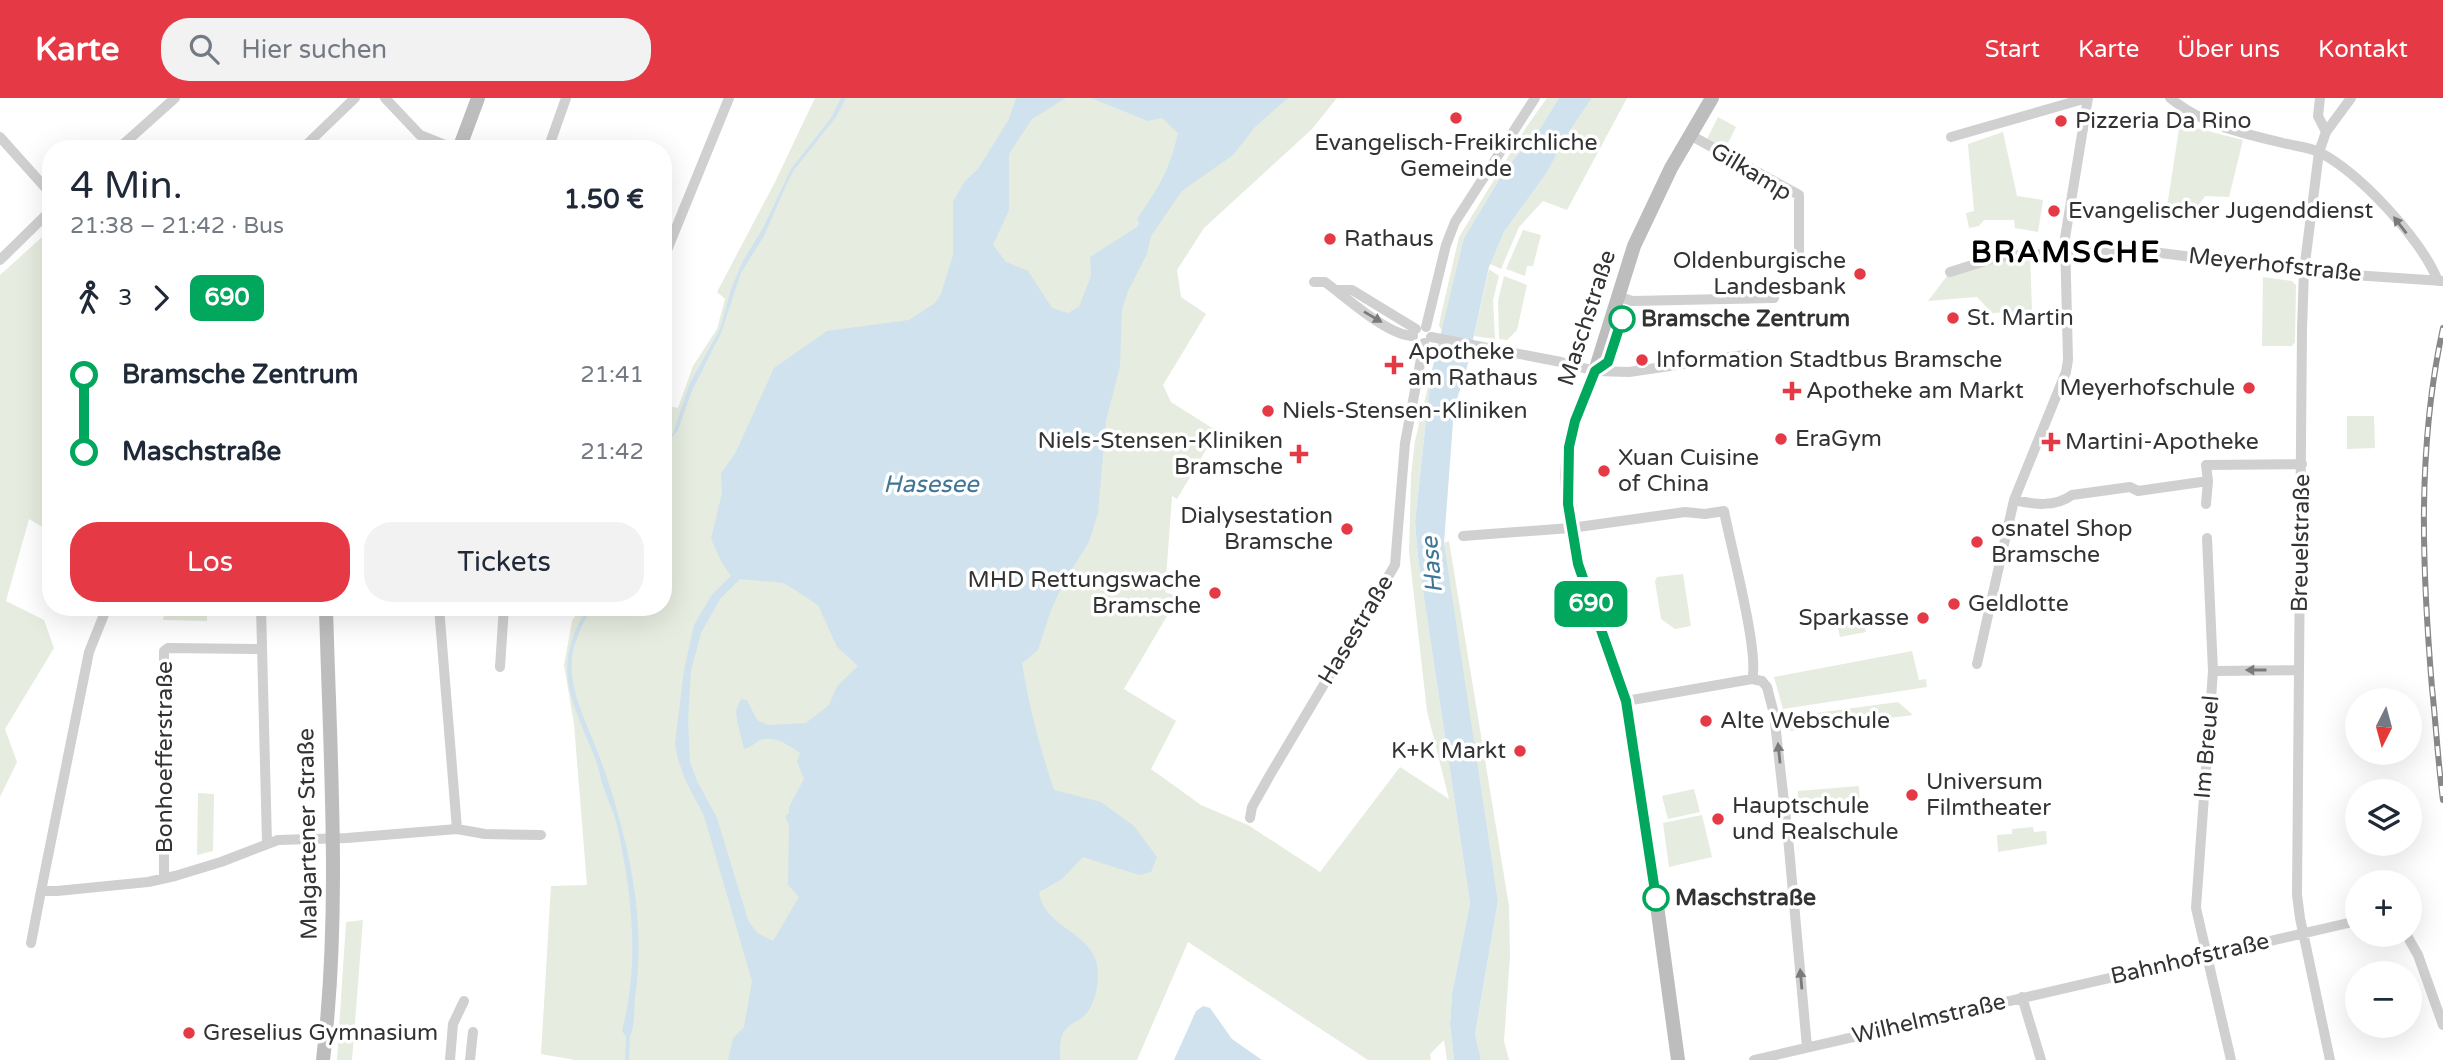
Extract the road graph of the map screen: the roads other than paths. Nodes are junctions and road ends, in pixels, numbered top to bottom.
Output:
1 (175, 98) edge
2 (355, 98) edge
3 (385, 98) edge
4 (478, 98) edge
5 (566, 98) edge
6 (729, 98) edge
7 (1535, 98) edge
8 (1712, 98) edge
9 (2087, 98) edge
10 (2170, 98) edge
11 (2320, 98) edge
12 (2351, 98) edge
13 (2326, 132) junction
14 (1690, 135) junction
15 (0, 137) edge
16 (1951, 137) dead end
17 (128, 140) edge
18 (311, 140) edge
19 (433, 140) edge
20 (461, 140) edge
21 (551, 140) edge
22 (2319, 152) junction
23 (42, 184) edge
24 (42, 219) edge
25 (672, 238) edge
26 (2066, 252) junction
27 (1799, 258) dead end
28 (0, 260) edge
29 (2304, 271) junction
30 (1950, 272) dead end
31 (2440, 281) edge
32 (1314, 282) dead end
33 (1625, 298) junction
34 (1774, 298) dead end
35 (1418, 330) junction
36 (1431, 340) junction
37 (1751, 354) dead end
38 (1595, 371) junction
39 (2302, 464) junction
40 (2208, 481) junction
41 (2014, 500) junction
42 (2206, 504) dead end
43 (1571, 528) junction
44 (1463, 536) dead end
45 (2207, 538) dead end
46 (103, 616) edge
47 (261, 616) edge
48 (326, 616) edge
49 (440, 616) edge
50 (503, 616) edge
51 (262, 649) junction
52 (1977, 664) dead end
53 (500, 667) dead end
54 (2299, 670) junction
55 (2213, 671) junction
56 (1752, 679) junction
57 (1626, 701) junction
58 (1250, 818) dead end
59 (457, 830) junction
60 (541, 835) dead end
61 (332, 839) junction
62 (267, 843) junction
63 (164, 878) junction
64 (41, 891) junction
65 (2345, 924) edge
66 (2304, 934) junction
67 (31, 943) dead end
68 (2413, 947) edge
69 (2205, 955) junction
70 (2022, 998) junction
71 (464, 1001) dead end
72 (2443, 1025) edge
73 (473, 1032) dead end
74 (1807, 1047) junction
75 (323, 1060) edge
76 (450, 1060) edge
77 (470, 1060) edge
78 (1678, 1060) edge
79 (1754, 1060) edge
80 (2041, 1060) edge
81 (2231, 1060) edge
82 (2330, 1060) edge

1 - 17 street
2 - 18 street
3 - 19 street
4 - 20 main road
5 - 21 street
6 - 25 street
7 - 35 street
8 - 14 main road, Maschstraße
9 - 16 street
9 - 26 street
10 - 22 street
11 - 13 street
12 - 13 street
13 - 22 street, Breuelstraße
14 - 27 street, Gilkamp
14 - 33 main road, Maschstraße
15 - 23 street
22 - 29 street, Breuelstraße
31 -> 22 street
24 - 28 street
26 - 29 street, Meyerhofstraße
26 - 30 street, Meyerhofstraße
26 - 41 street
29 - 31 street, Meyerhofstraße
29 - 39 street, Breuelstraße
32 - 35 street
33 - 34 street
33 - 38 main road, Maschstraße
35 - 36 street
35 - 36 street
36 - 38 street
36 - 58 street, Hasestraße
37 - 38 street
38 - 43 main road, Maschstraße
39 - 40 street
39 - 54 street, Breuelstraße
40 - 41 street
40 - 42 street
41 - 52 street
43 - 44 street
43 - 56 street
43 - 57 main road, Maschstraße
45 - 55 street, Im Breuel
46 - 64 street
47 - 51 street
48 - 61 main road, Malgartener Straße
49 - 59 street
50 - 53 street
51 - 62 street
51 - 63 street, Bonhoefferstraße
54 -> 55 street
54 - 66 street, Breuelstraße
55 - 69 street, Im Breuel
56 - 57 street
74 -> 56 street
57 - 78 main road, Maschstraße
59 - 60 street
59 - 61 street
61 - 62 street
61 - 75 main road, Malgartener Straße
62 - 63 street
63 - 64 street
64 - 67 street
65 - 66 street, Bahnhofstraße
66 - 69 street, Bahnhofstraße
66 - 82 street, Breuelstraße
68 - 72 street
69 - 70 street, Bahnhofstraße
69 - 81 street, Im Breuel
70 - 74 street, Wilhelmstraße
70 - 80 street
71 - 76 street
73 - 77 street
74 - 79 street, Wilhelmstraße

